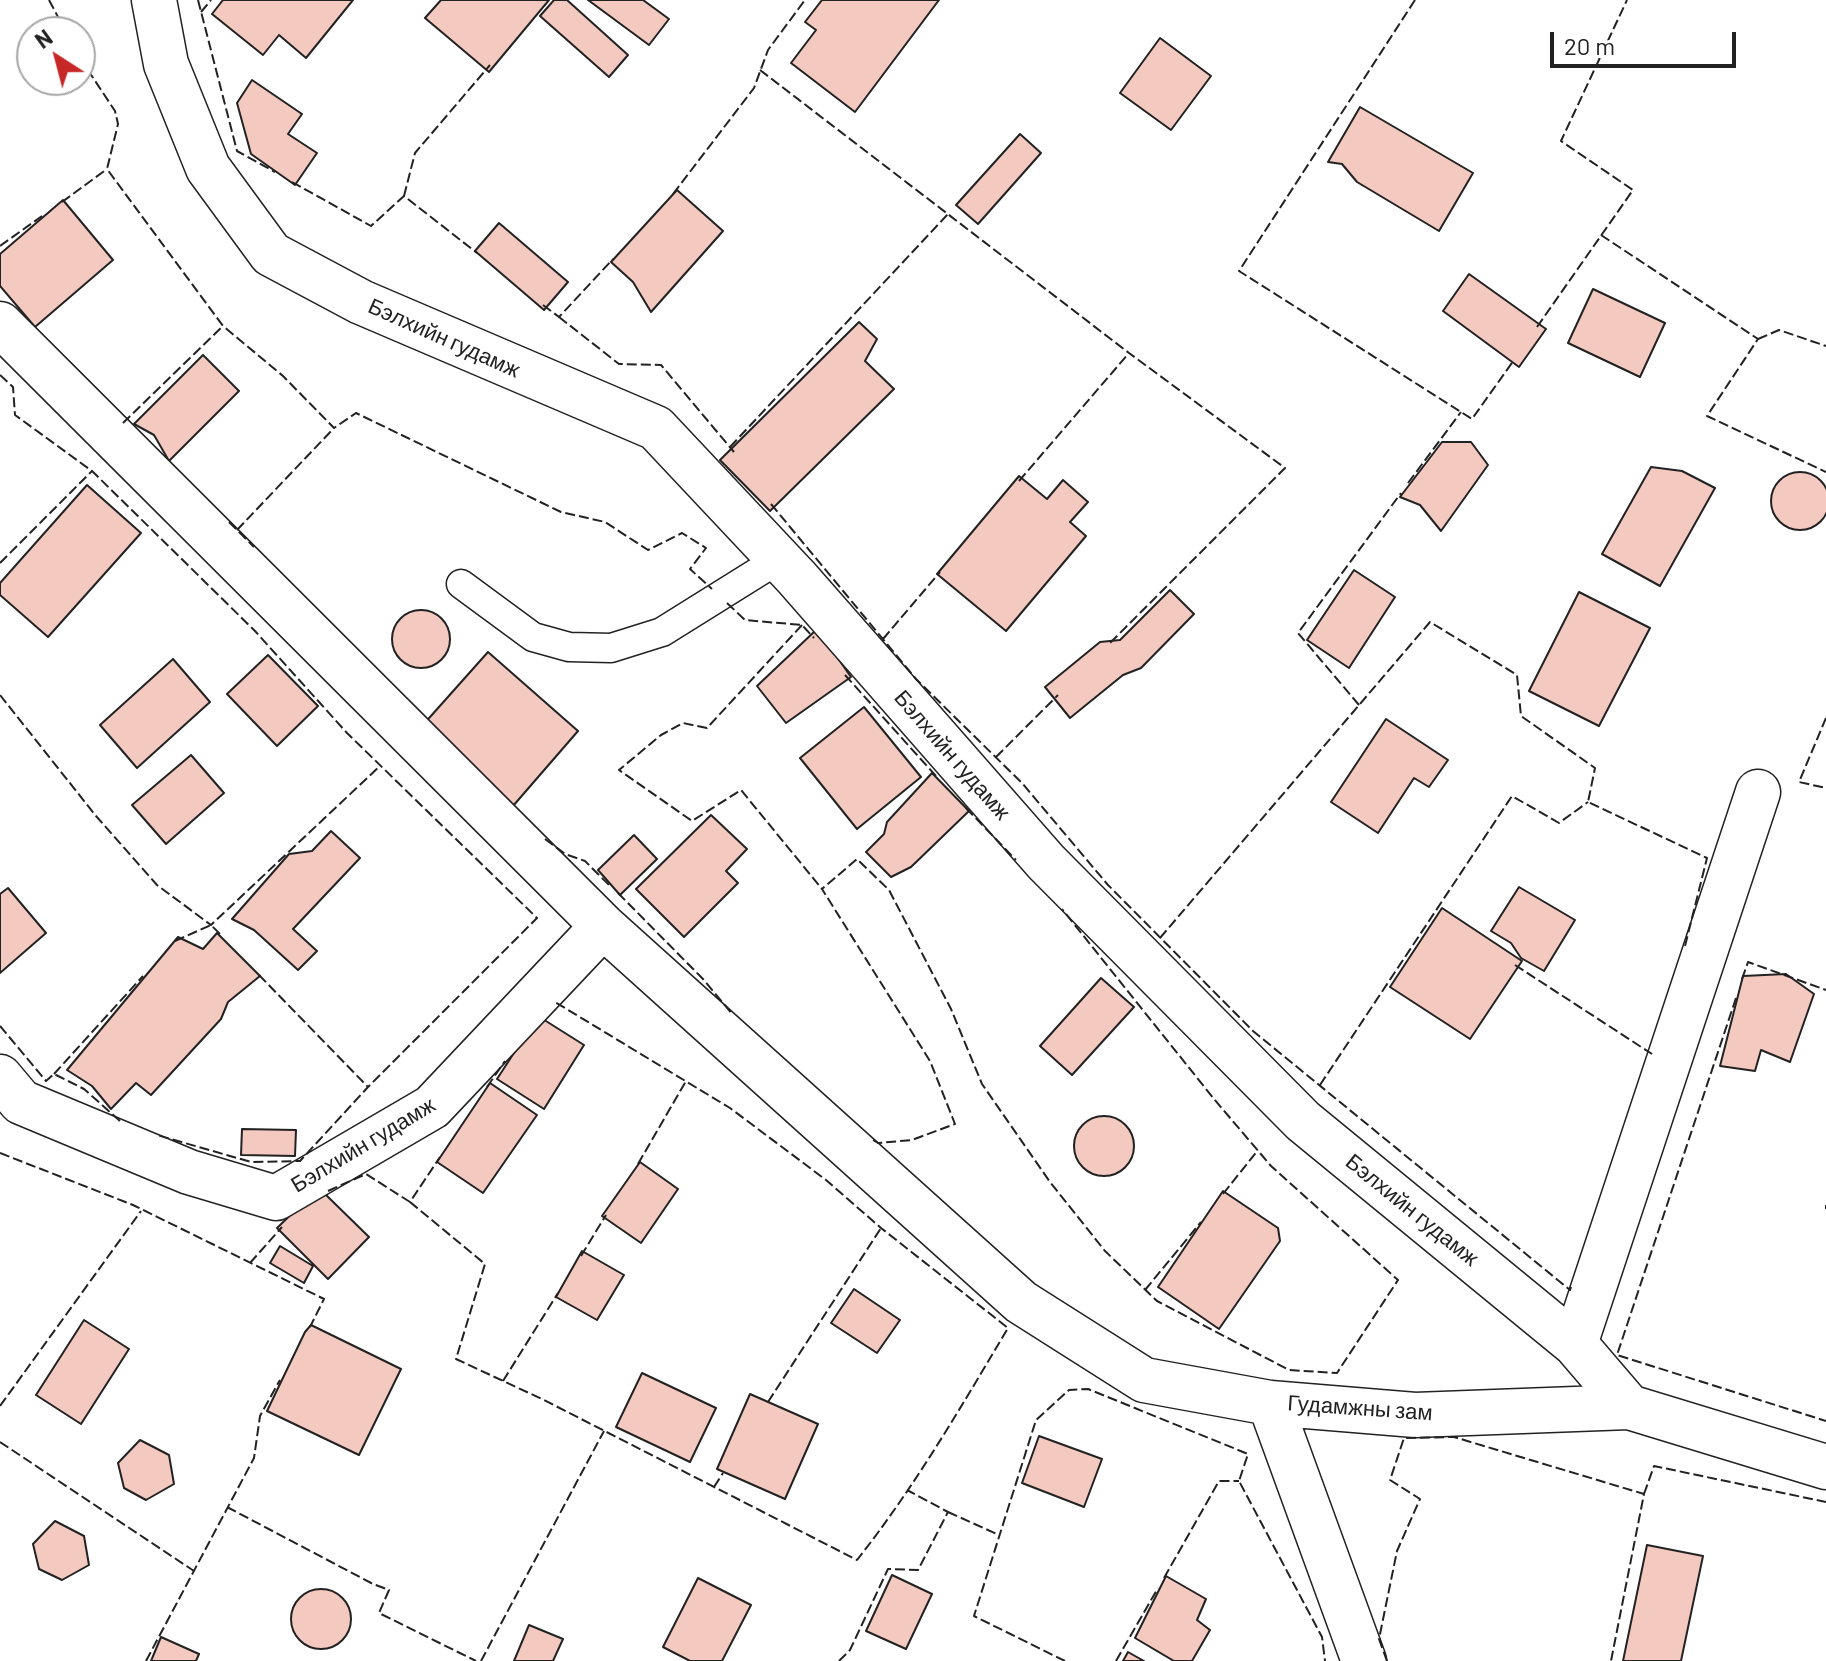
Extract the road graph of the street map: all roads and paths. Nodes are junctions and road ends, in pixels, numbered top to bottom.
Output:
1 (154, 0) edge
2 (0, 324) edge
3 (779, 559) junction
4 (461, 584) dead end
5 (1758, 792) dead end
6 (603, 926) junction
7 (7, 1096) edge
8 (1575, 1344) junction
9 (1270, 1403) junction
10 (1629, 1407) junction
11 (1826, 1467) edge
12 (1364, 1661) edge

1 - 3 street, Бэлхийн гудамж
2 - 6 street
3 - 4 lane
3 - 8 street, Бэлхийн гудамж
5 - 8 street
6 - 7 street, Бэлхийн гудамж
6 - 9 street
8 - 10 street, Бэлхийн гудамж
9 - 10 street, Гудамжны зам
9 - 12 street, Гудамжны зам
10 - 11 street

